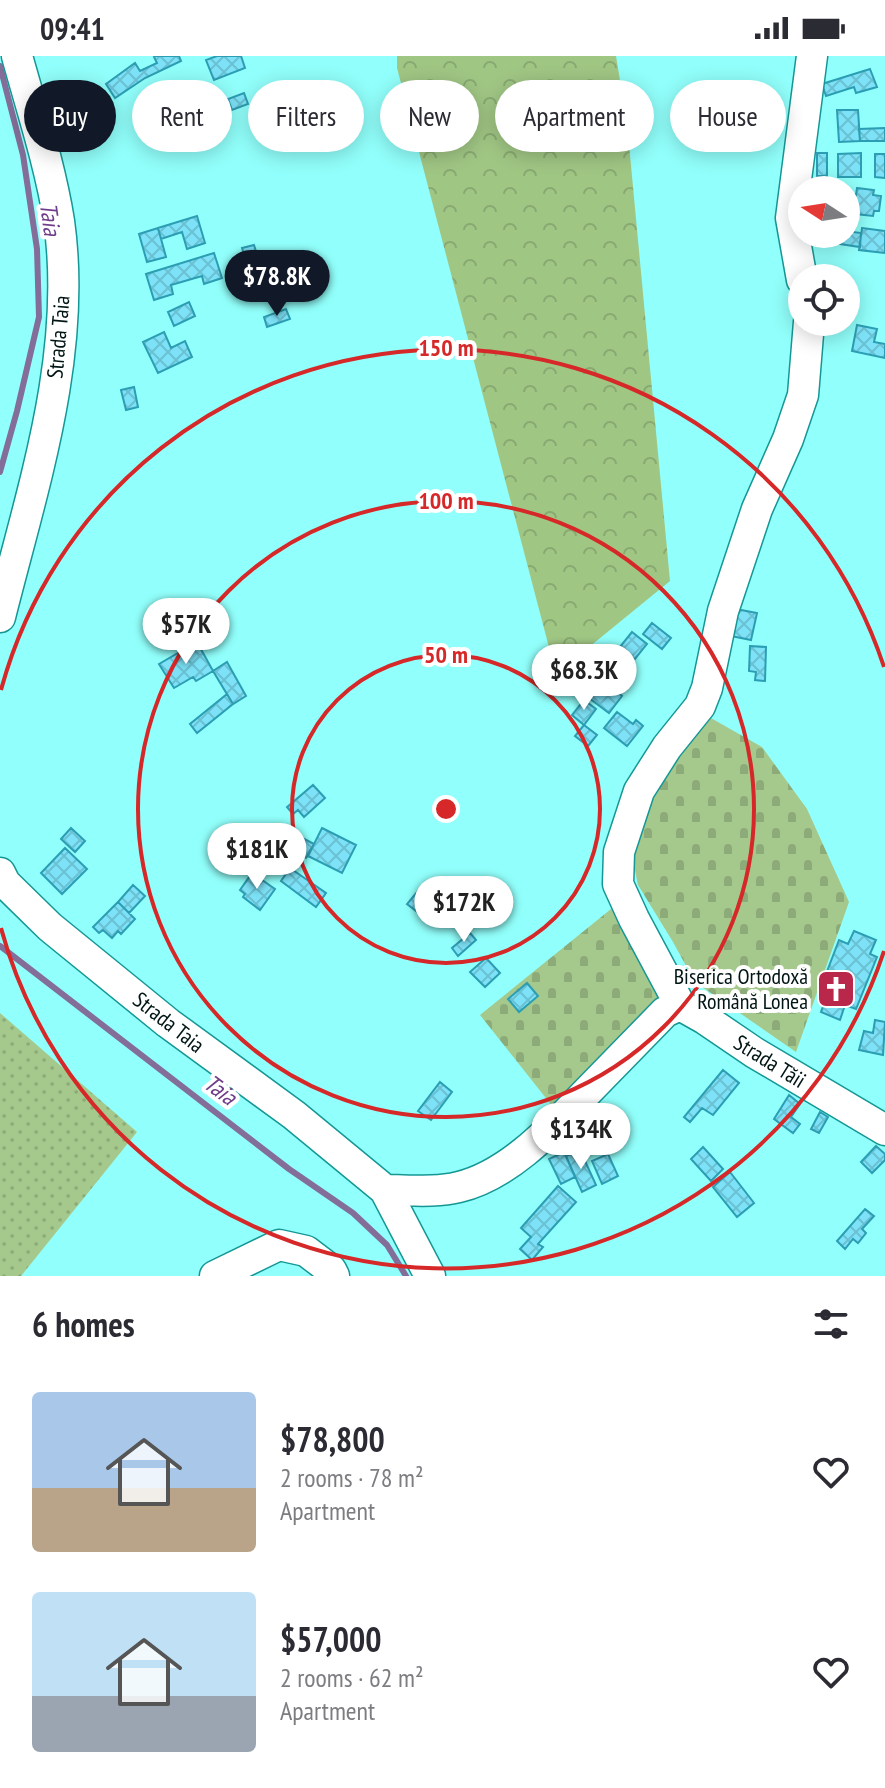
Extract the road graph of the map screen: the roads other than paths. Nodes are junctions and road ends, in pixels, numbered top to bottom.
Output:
1 (17, 56) edge
2 (812, 56) edge
3 (799, 264) edge
4 (808, 336) edge
5 (0, 617) edge
6 (0, 873) edge
7 (680, 1005) junction
8 (885, 1130) edge
9 (385, 1190) junction
10 (215, 1276) edge
11 (334, 1276) edge
12 (430, 1276) edge

1 - 5 street, Strada Taia
2 - 3 street
4 - 7 street
6 - 9 street, Strada Taia
7 - 8 street, Strada Tăii
7 - 9 street
9 - 12 street, Strada Taia
10 - 11 street

